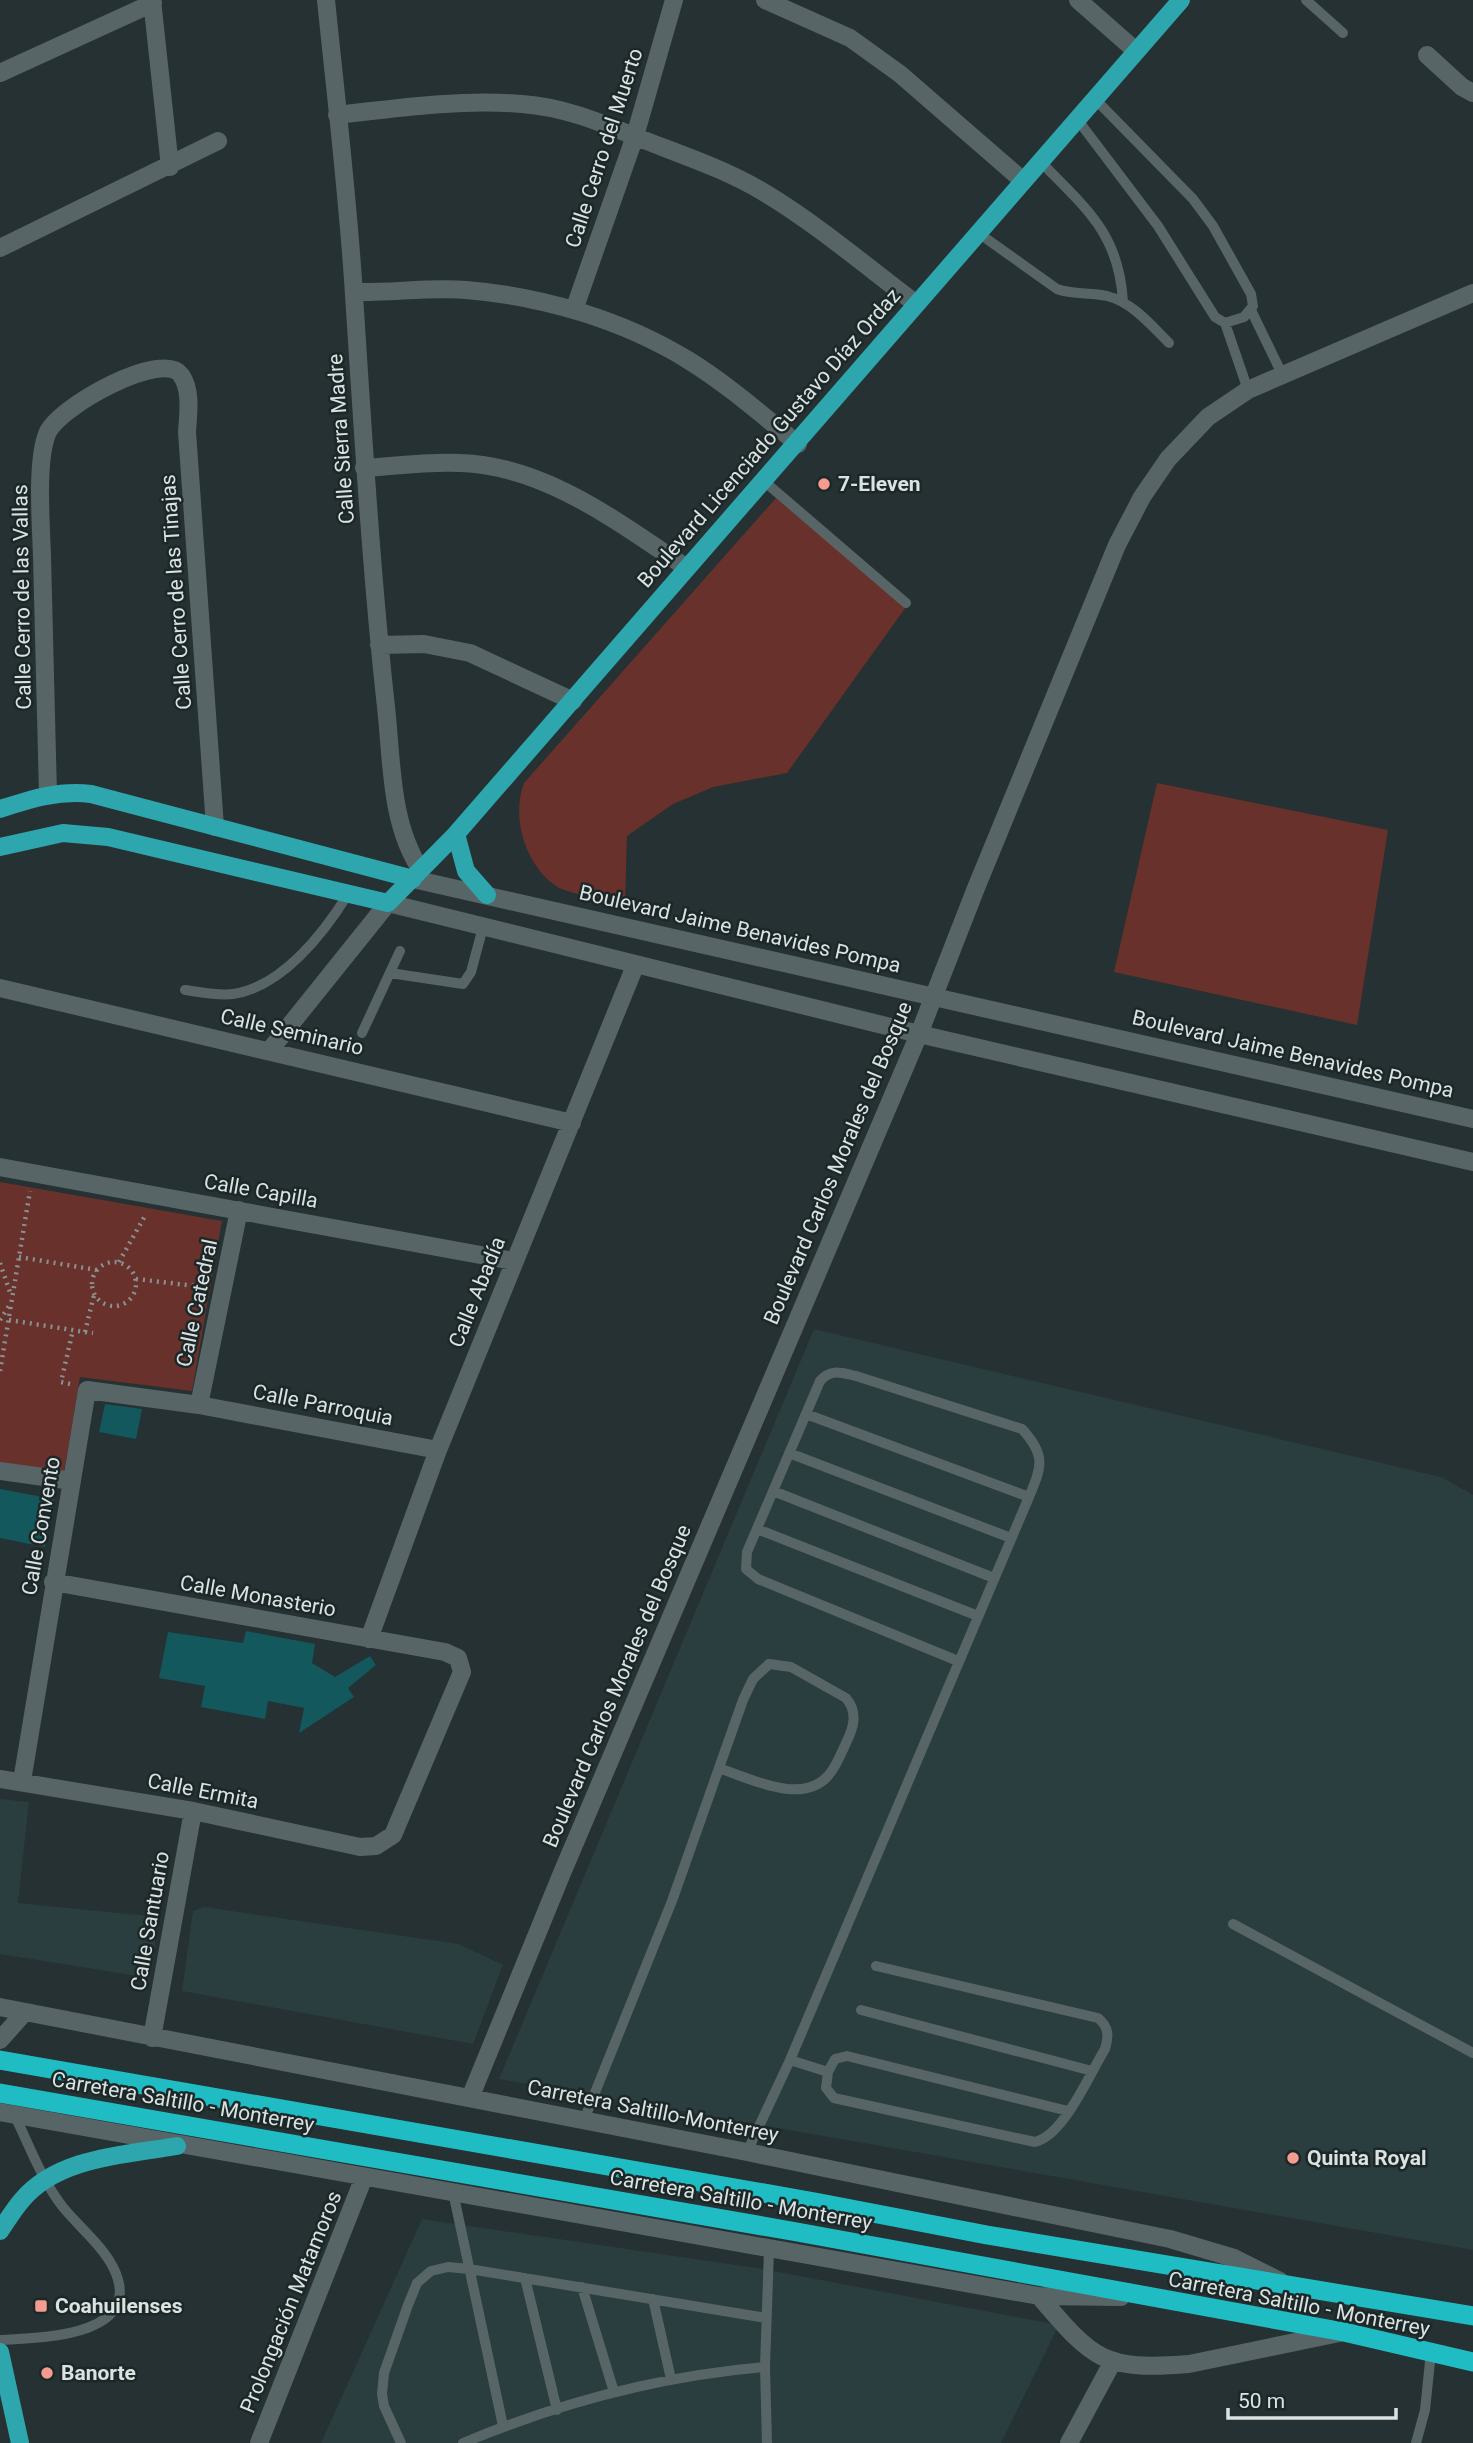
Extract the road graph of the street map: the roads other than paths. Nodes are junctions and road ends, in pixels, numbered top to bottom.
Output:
1 (326, 0) edge
2 (674, 0) edge
3 (765, 0) edge
4 (1078, 0) edge
5 (1181, 0) edge
6 (1306, 0) edge
7 (152, 1) edge
8 (1343, 33) dead end
9 (1136, 51) junction
10 (1427, 55) dead end
11 (0, 73) edge
12 (1473, 93) edge
13 (1095, 99) junction
14 (337, 115) junction
15 (1077, 118) junction
16 (635, 136) junction
17 (218, 141) dead end
18 (1040, 160) junction
19 (170, 167) junction
20 (1022, 180) junction
21 (976, 232) junction
22 (0, 248) edge
23 (354, 292) junction
24 (1473, 293) edge
25 (1123, 302) junction
26 (915, 303) junction
27 (574, 310) junction
28 (1251, 310) junction
29 (1225, 323) junction
30 (1170, 343) dead end
31 (1282, 374) junction
32 (1248, 390) junction
33 (69, 407) joint
34 (798, 444) junction
35 (364, 468) junction
36 (765, 482) junction
37 (687, 568) junction
38 (906, 603) dead end
39 (379, 645) junction
40 (573, 701) junction
41 (48, 795) junction
42 (0, 809) edge
43 (215, 827) junction
44 (456, 834) junction
45 (0, 847) edge
46 (417, 875) junction
47 (348, 894) junction
48 (487, 895) junction
49 (388, 904) junction
50 (483, 927) junction
51 (400, 951) dead end
52 (635, 966) junction
53 (390, 973) junction
54 (0, 988) edge
55 (185, 990) dead end
56 (933, 995) junction
57 (362, 1033) dead end
58 (919, 1034) junction
59 (270, 1050) junction
60 (1473, 1119) edge
61 (572, 1123) junction
62 (1473, 1161) edge
63 (0, 1167) edge
64 (239, 1210) junction
65 (513, 1261) junction
66 (199, 1405) junction
67 (806, 1414) junction
68 (438, 1450) junction
69 (789, 1453) junction
70 (0, 1471) edge
71 (72, 1481) junction
72 (773, 1491) junction
73 (1029, 1497) junction
74 (757, 1529) junction
75 (1011, 1538) junction
76 (994, 1578) junction
77 (53, 1582) junction
78 (978, 1616) junction
79 (369, 1639) junction
80 (958, 1661) junction
81 (720, 1769) junction
82 (0, 1779) edge
83 (22, 1781) junction
84 (193, 1811) junction
85 (393, 1835) joint
86 (1233, 1924) dead end
87 (876, 1966) dead end
88 (0, 2007) edge
89 (861, 2010) dead end
90 (25, 2011) junction
91 (152, 2038) junction
92 (0, 2040) edge
93 (1473, 2053) edge
94 (0, 2060) edge
95 (790, 2060) junction
96 (1092, 2071) junction
97 (828, 2072) junction
98 (0, 2092) edge
99 (470, 2098) junction
100 (1068, 2112) junction
101 (8, 2114) edge
102 (584, 2120) junction
103 (177, 2146) junction
104 (747, 2152) junction
105 (364, 2177) junction
106 (47, 2178) junction
107 (453, 2192) junction
108 (0, 2231) edge
109 (769, 2249) junction
110 (469, 2269) junction
111 (525, 2278) junction
112 (1290, 2286) junction
113 (582, 2287) junction
114 (1039, 2296) junction
115 (1143, 2297) junction
116 (653, 2299) junction
117 (1473, 2316) edge
118 (766, 2318) junction
119 (1344, 2332) junction
120 (0, 2340) edge
121 (0, 2352) edge
122 (1431, 2352) junction
123 (1112, 2362) junction
124 (1473, 2362) edge
125 (765, 2367) junction
126 (671, 2378) junction
127 (614, 2392) junction
128 (557, 2410) junction
129 (503, 2426) junction
130 (20, 2443) edge
131 (259, 2443) edge
132 (401, 2443) edge
133 (463, 2443) edge
134 (767, 2443) edge
135 (1069, 2443) edge
136 (1416, 2443) edge

1 - 14 street, Calle Sierra Madre
2 - 16 street, Calle Cerro del Muerto
3 - 20 street
4 - 9 street
5 - 9 main road, Boulevard Licenciado Gustavo Díaz Ordaz
6 - 8 lane
7 - 11 street
7 - 19 street
9 - 13 main road, Boulevard Licenciado Gustavo Díaz Ordaz
10 - 12 street
13 - 15 main road, Boulevard Licenciado Gustavo Díaz Ordaz
13 - 28 lane
14 - 16 street
14 - 23 street, Calle Sierra Madre
15 - 18 main road, Boulevard Licenciado Gustavo Díaz Ordaz
15 - 29 lane
16 - 26 street
16 - 27 street, Calle Cerro del Muerto
17 - 19 street
18 - 20 main road, Boulevard Licenciado Gustavo Díaz Ordaz
18 - 25 lane
19 - 22 street
20 - 21 main road, Boulevard Licenciado Gustavo Díaz Ordaz
21 - 25 lane
21 - 26 main road, Boulevard Licenciado Gustavo Díaz Ordaz
23 - 27 street
23 - 35 street, Calle Sierra Madre
24 - 31 street, Boulevard Carlos Morales del Bosque
25 - 30 lane
26 - 34 main road, Boulevard Licenciado Gustavo Díaz Ordaz
27 - 34 street
28 - 29 lane
28 - 31 lane
29 - 32 lane
31 - 32 street, Boulevard Carlos Morales del Bosque
32 - 56 street, Boulevard Carlos Morales del Bosque
33 - 41 street, Calle Cerro de las Vallas
33 - 43 street, Calle Cerro de las Tinajas
34 - 36 main road, Boulevard Licenciado Gustavo Díaz Ordaz
35 - 37 street
35 - 39 street, Calle Sierra Madre
36 - 37 main road, Boulevard Licenciado Gustavo Díaz Ordaz
36 - 38 lane
37 - 40 main road, Boulevard Licenciado Gustavo Díaz Ordaz
39 - 40 street
39 - 46 street, Calle Sierra Madre
40 - 44 main road, Boulevard Licenciado Gustavo Díaz Ordaz
41 - 42 main road, Boulevard Jaime Benavides Pompa
41 - 43 main road, Boulevard Jaime Benavides Pompa
43 - 46 main road, Boulevard Jaime Benavides Pompa
44 - 46 main road, Boulevard Licenciado Gustavo Díaz Ordaz
44 - 48 main road
45 - 47 main road
46 - 48 street, Boulevard Jaime Benavides Pompa
46 - 49 main road, Boulevard Licenciado Gustavo Díaz Ordaz
47 - 49 main road
47 - 55 lane
48 - 56 street, Boulevard Jaime Benavides Pompa
49 - 50 street
49 - 59 street
50 - 52 street
50 - 53 lane
51 - 53 lane
52 - 58 street
52 - 61 street, Calle Abadía
53 - 57 lane
54 - 59 street, Calle Seminario
56 - 58 street, Boulevard Carlos Morales del Bosque
56 - 60 street, Boulevard Jaime Benavides Pompa
58 - 62 street
58 - 99 street, Boulevard Carlos Morales del Bosque
59 - 61 street, Calle Seminario
61 - 65 street, Calle Abadía
63 - 64 street, Calle Capilla
64 - 65 street, Calle Capilla
64 - 66 street, Calle Catedral
65 - 68 street, Calle Abadía
66 - 68 street, Calle Parroquia
66 - 71 street, Calle Convento
67 - 69 lane
67 - 73 lane
67 - 73 lane
68 - 79 street, Calle Abadía
69 - 72 lane
69 - 75 lane
70 - 71 street
71 - 77 street, Calle Convento
72 - 74 lane
72 - 76 lane
73 - 75 lane
74 - 78 lane
74 - 80 lane
75 - 76 lane
76 - 78 lane
77 - 79 street, Calle Monasterio
77 - 83 street, Calle Convento
78 - 80 lane
79 - 85 street, Calle Monasterio
80 - 95 lane
81 - 81 lane
81 - 102 lane
82 - 83 street, Calle Ermita
83 - 84 street, Calle Ermita
84 - 85 street, Calle Ermita
84 - 91 street, Calle Santuario
86 - 93 lane
87 - 96 lane
88 - 90 street, Carretera Saltillo-Monterrey
89 - 96 lane
90 - 91 street, Carretera Saltillo-Monterrey
90 - 92 street
91 - 99 street, Carretera Saltillo-Monterrey
94 - 112 highway, Carretera Saltillo - Monterrey
95 - 97 lane
95 - 104 lane
96 - 100 lane
97 - 100 lane
97 - 100 lane
98 - 101 street
98 - 115 highway, Carretera Saltillo - Monterrey
99 - 102 street, Carretera Saltillo-Monterrey
101 - 103 street
101 - 106 lane
102 - 104 street, Carretera Saltillo-Monterrey
103 - 105 street
103 - 106 main road
104 - 112 street, Carretera Saltillo-Monterrey
105 - 107 street
105 - 131 street, Prolongación Matamoros
106 - 108 main road
106 - 120 lane
107 - 109 street
107 - 110 lane
109 - 114 street
109 - 118 lane
110 - 111 lane
110 - 129 lane
110 - 132 lane
111 - 113 lane
111 - 128 lane
112 - 117 highway, Carretera Saltillo - Monterrey
113 - 116 lane
113 - 127 lane
114 - 115 street
114 - 123 street
115 - 119 highway, Carretera Saltillo - Monterrey
116 - 118 lane
116 - 126 lane
118 - 125 lane
119 - 122 highway, Carretera Saltillo - Monterrey
119 - 123 street
121 - 130 main road
122 - 124 highway, Carretera Saltillo - Monterrey
122 - 136 lane
123 - 135 street
125 - 126 lane
125 - 134 lane
126 - 127 lane
127 - 128 lane
128 - 129 lane
129 - 133 lane

